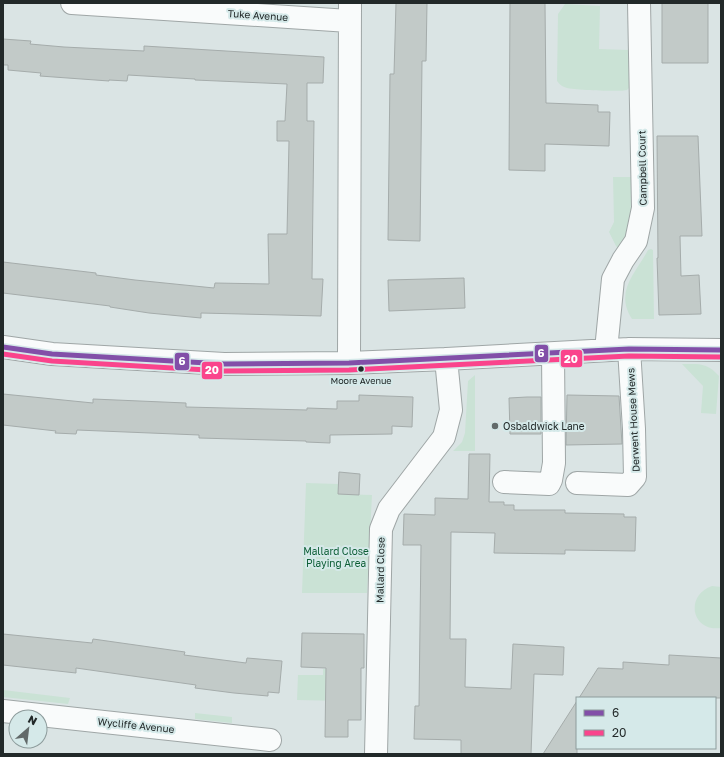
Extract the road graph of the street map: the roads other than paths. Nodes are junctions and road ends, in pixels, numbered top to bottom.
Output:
1 (72, 3) edge
2 (639, 3) edge
3 (349, 12) edge
4 (3, 347) edge
5 (629, 349) junction
6 (606, 350) junction
7 (721, 350) edge
8 (553, 354) junction
9 (446, 359) junction
10 (349, 363) junction
11 (504, 482) dead end
12 (577, 483) dead end
13 (3, 711) edge
14 (270, 740) dead end
15 (376, 754) edge

1 - 3 street, Tuke Avenue
2 - 6 street, Campbell Court
3 - 10 street
4 - 10 street
5 - 6 street
5 - 7 street
5 - 12 street, Derwent House Mews
6 - 8 street
8 - 9 street
8 - 11 street
9 - 10 street
9 - 15 street, Mallard Close
13 - 14 street, Wycliffe Avenue

